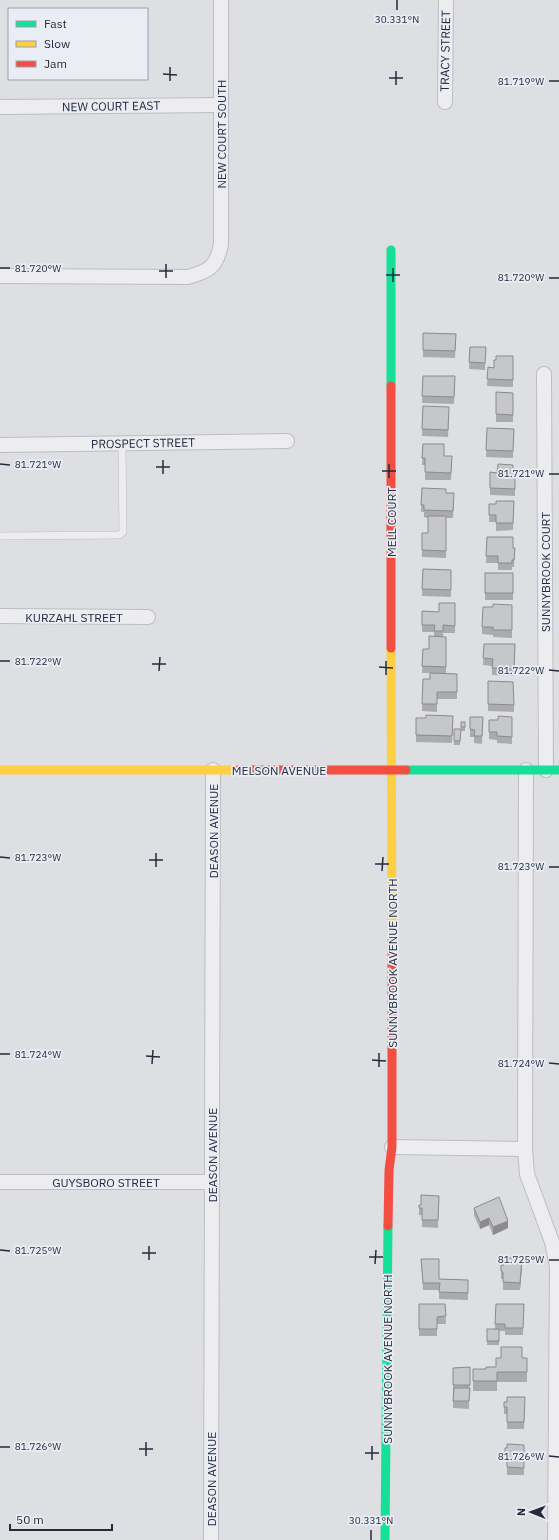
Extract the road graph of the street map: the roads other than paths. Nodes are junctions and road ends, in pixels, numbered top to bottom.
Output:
1 (222, 0) edge
2 (446, 0) edge
3 (445, 102) dead end
4 (222, 105) junction
5 (0, 107) edge
6 (391, 250) dead end
7 (0, 276) edge
8 (544, 374) dead end
9 (287, 441) dead end
10 (122, 444) junction
11 (0, 445) edge
12 (0, 536) edge
13 (0, 616) edge
14 (148, 618) dead end
15 (0, 770) edge
16 (213, 770) junction
17 (392, 770) junction
18 (526, 770) junction
19 (552, 770) edge
20 (392, 1147) junction
21 (525, 1149) junction
22 (0, 1182) edge
23 (212, 1182) junction
24 (211, 1540) edge
25 (386, 1540) edge
26 (555, 1540) edge

1 - 4 street, NEW COURT SOUTH
2 - 3 street, TRACY STREET
4 - 5 street, NEW COURT EAST
4 - 7 street, NEW COURT SOUTH
6 - 17 street, MELL COURT
8 - 19 street, SUNNYBROOK COURT
9 - 10 street, PROSPECT STREET
10 - 11 street, PROSPECT STREET
10 - 12 lane
13 - 14 street, KURZAHL STREET
15 - 16 street, MELSON AVENUE
16 - 17 street, MELSON AVENUE
16 - 23 street, DEASON AVENUE
17 - 18 street, MELSON AVENUE
17 - 20 street, SUNNYBROOK AVENUE NORTH
18 - 19 street, MELSON AVENUE
18 - 21 street
20 - 21 street
20 - 25 street, SUNNYBROOK AVENUE NORTH
21 - 26 street
22 - 23 street, GUYSBORO STREET
23 - 24 street, DEASON AVENUE

